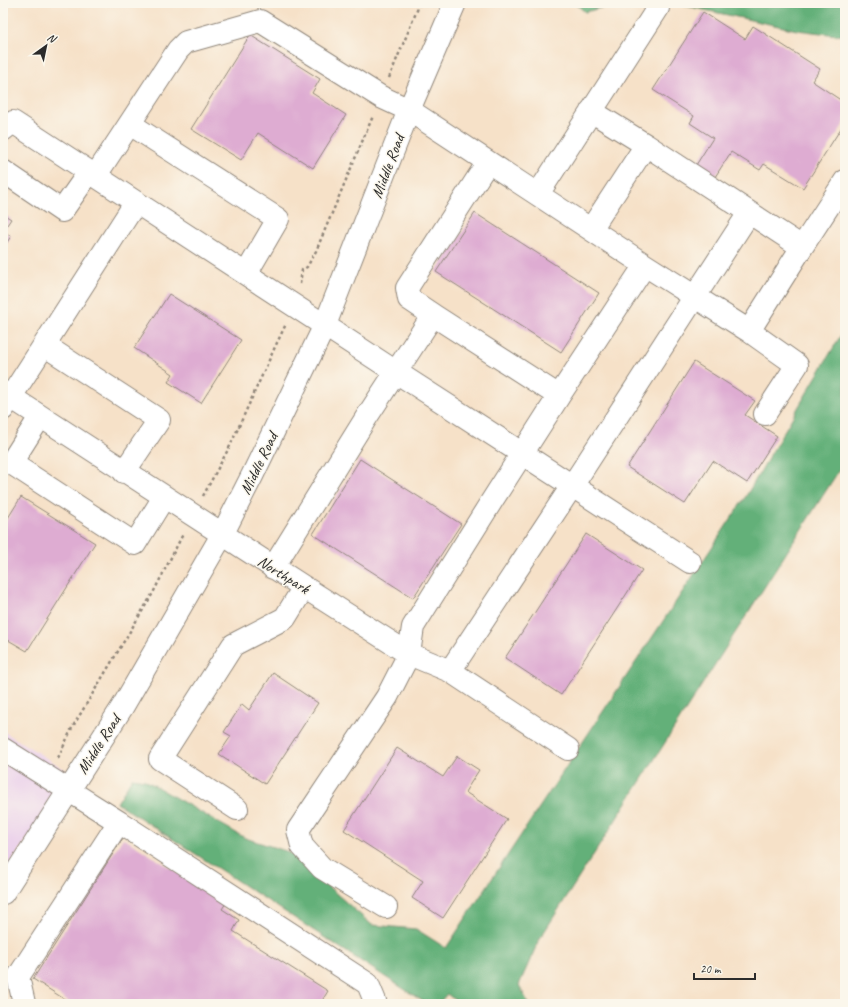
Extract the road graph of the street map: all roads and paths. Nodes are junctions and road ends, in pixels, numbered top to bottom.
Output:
1 (420, 3) edge
2 (455, 3) edge
3 (658, 8) dead end
4 (381, 97) junction
5 (409, 110) junction
6 (591, 112) junction
7 (130, 124) junction
8 (3, 130) edge
9 (646, 145) junction
10 (488, 162) junction
11 (3, 171) edge
12 (93, 173) junction
13 (845, 181) edge
14 (538, 194) junction
15 (136, 202) junction
16 (749, 213) junction
17 (591, 229) junction
18 (802, 247) junction
19 (645, 265) junction
20 (246, 274) junction
21 (695, 296) junction
22 (296, 306) junction
23 (433, 315) junction
24 (325, 325) junction
25 (749, 331) junction
26 (44, 345) junction
27 (396, 372) junction
28 (559, 396) junction
29 (6, 400) edge
30 (765, 414) dead end
31 (40, 416) junction
32 (522, 453) junction
33 (124, 472) junction
34 (572, 486) junction
35 (164, 498) junction
36 (193, 516) junction
37 (222, 535) junction
38 (690, 562) dead end
39 (273, 568) junction
40 (304, 587) junction
41 (409, 654) junction
42 (450, 671) junction
43 (3, 748) edge
44 (568, 749) dead end
45 (50, 778) junction
46 (69, 790) junction
47 (237, 809) dead end
48 (119, 822) junction
49 (3, 893) edge
50 (386, 907) dead end
51 (24, 1004) edge
52 (373, 1004) edge

1 - 4 path
2 - 5 street, Middle Road
3 - 6 street
4 - 5 street
4 - 7 street
4 - 22 path
5 - 10 street
5 - 24 street, Middle Road
6 - 9 street
6 - 14 street
7 - 12 street
7 - 20 street
8 - 12 street
9 - 16 street
9 - 17 street
10 - 14 street
10 - 23 street
11 - 12 street
12 - 15 street
13 - 18 street
14 - 17 street
15 - 20 street
15 - 26 street
16 - 18 street
16 - 21 street
17 - 19 street
18 - 25 street
19 - 21 street
19 - 28 street
20 - 22 street
21 - 25 street
21 - 34 street
22 - 24 street
22 - 36 path
23 - 27 street
23 - 28 street
24 - 27 street
24 - 37 street, Middle Road
25 - 30 street
26 - 29 street
26 - 33 street
27 - 32 street
27 - 39 street
28 - 32 street
29 - 31 street, Northpark
31 - 33 street, Northpark
31 - 35 street
32 - 34 street
32 - 41 street
33 - 35 street, Northpark
34 - 38 street
34 - 42 street
35 - 36 street, Northpark
36 - 37 street, Northpark
36 - 45 path
37 - 39 street, Northpark
37 - 46 street, Middle Road
39 - 40 street, Northpark
40 - 41 street, Northpark
40 - 47 street
41 - 42 street, Northpark
41 - 50 street
42 - 44 street, Northpark
43 - 45 street
45 - 46 street
46 - 48 street
46 - 49 street, Middle Road
48 - 51 street
48 - 52 street

